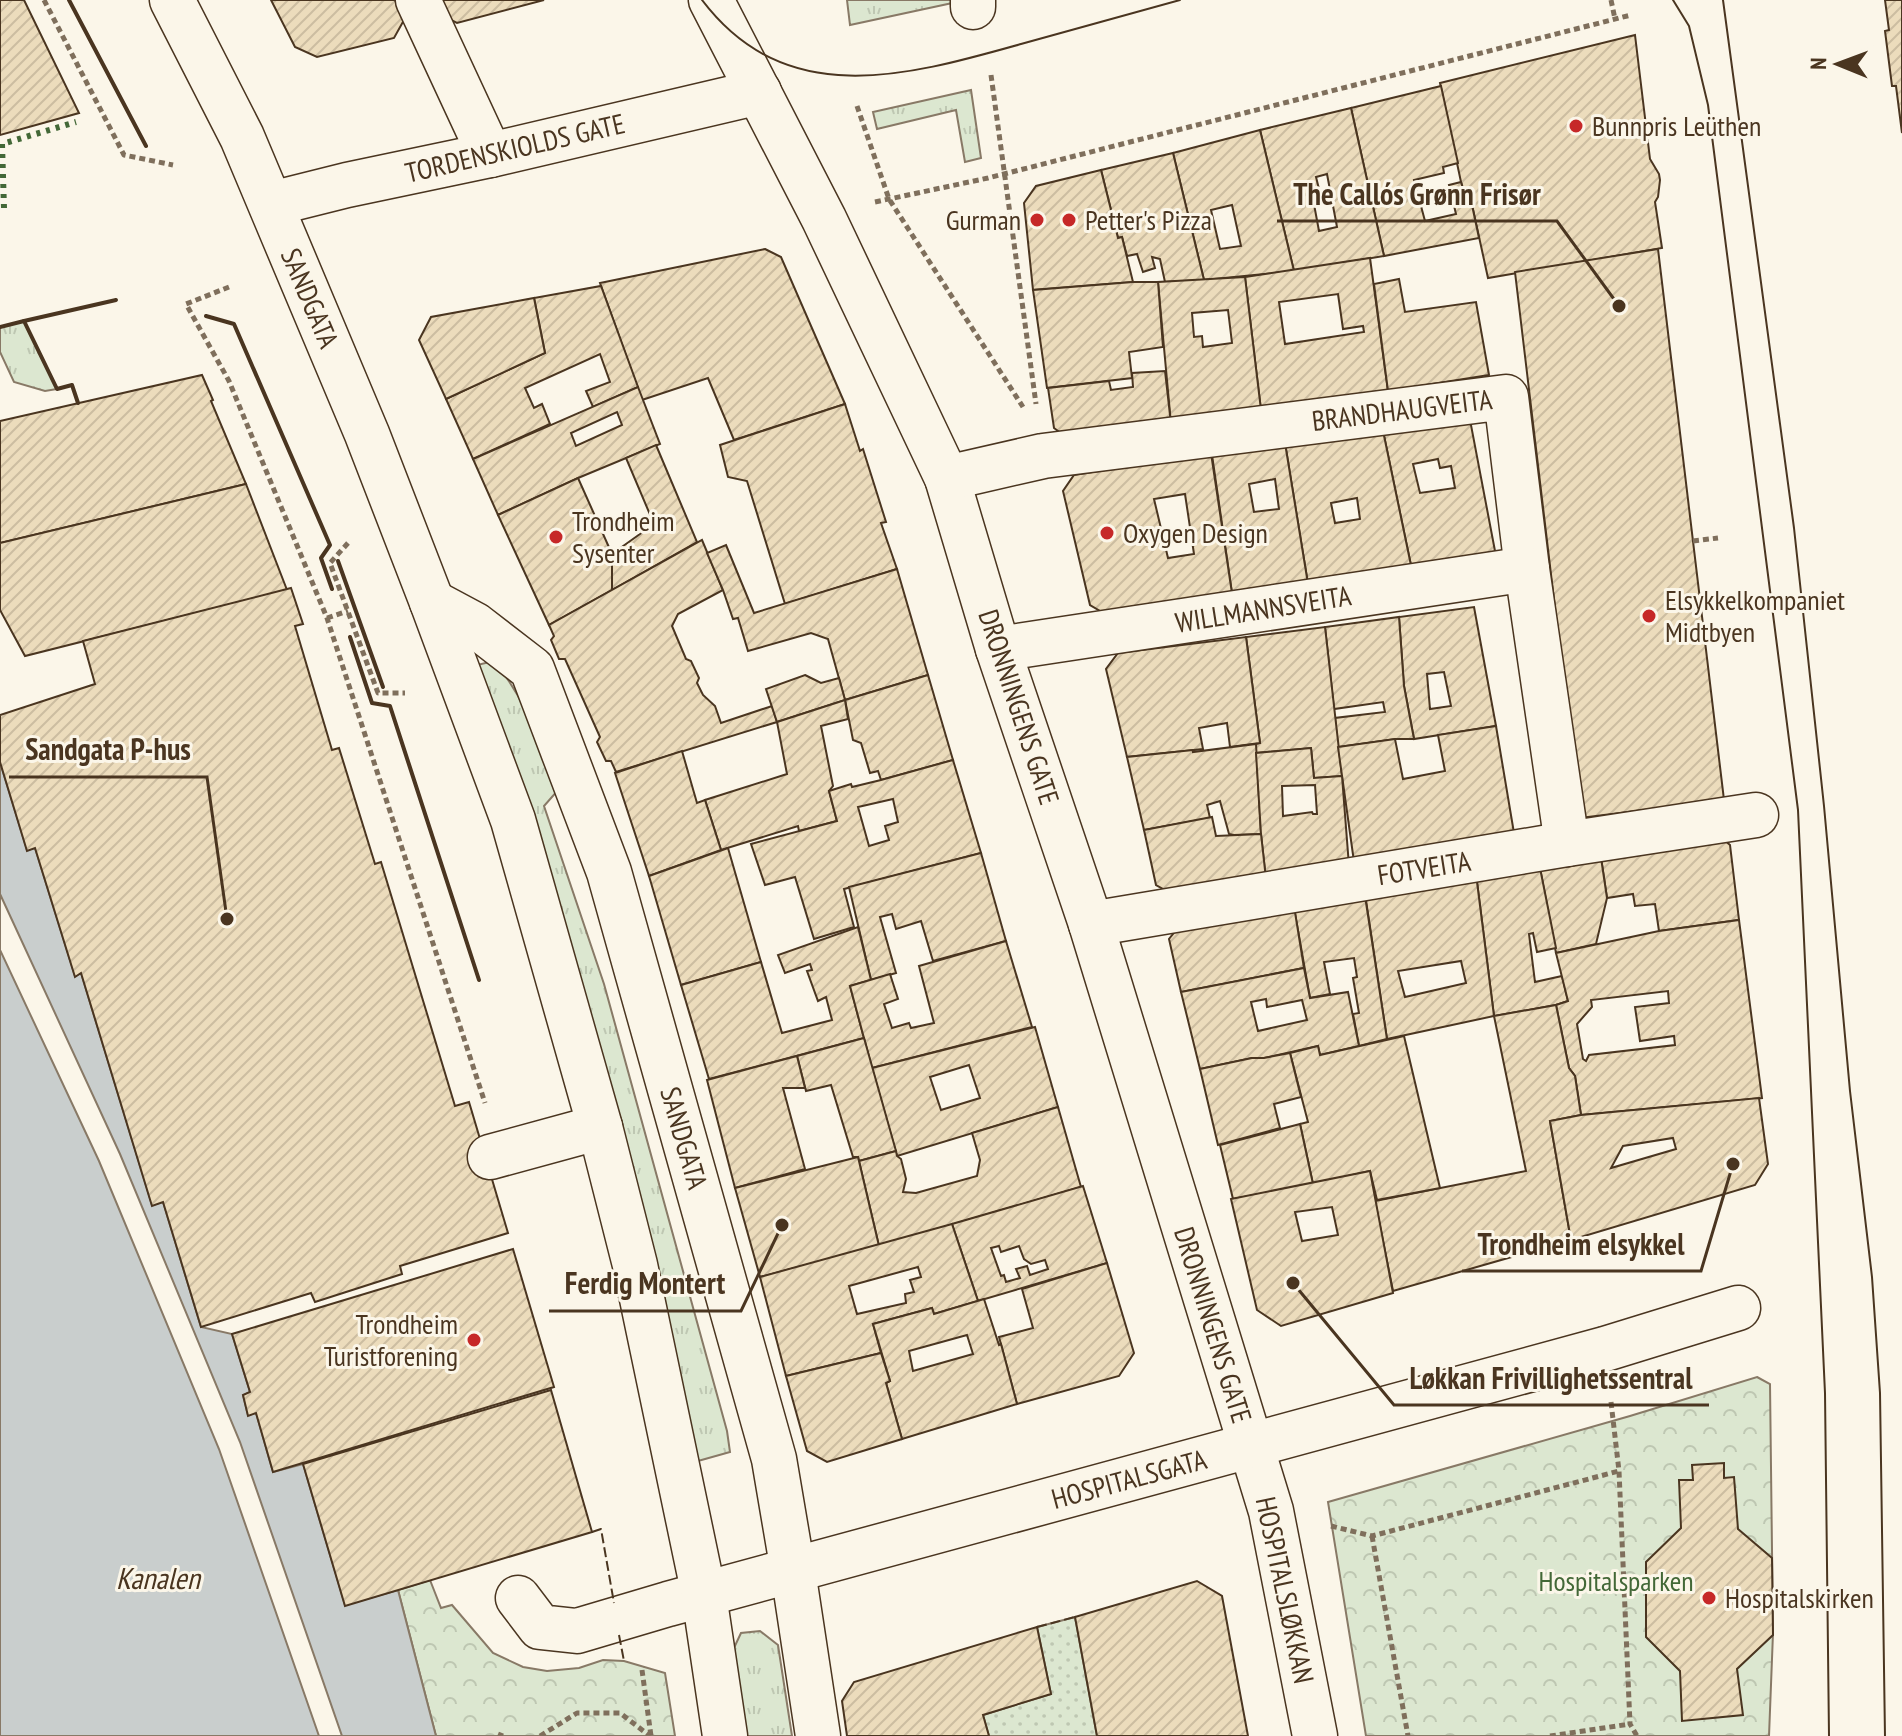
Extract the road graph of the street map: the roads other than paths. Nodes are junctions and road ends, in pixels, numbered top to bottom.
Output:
1 (172, 0) edge
2 (418, 0) edge
3 (711, 0) edge
4 (759, 92) junction
5 (490, 155) junction
6 (271, 204) junction
7 (947, 478) junction
8 (1527, 569) junction
9 (432, 602) junction
10 (998, 649) junction
11 (1756, 815) dead end
12 (1567, 844) junction
13 (1091, 924) junction
14 (600, 1127) junction
15 (502, 1154) road end
16 (1738, 1308) dead end
17 (1250, 1446) junction
18 (793, 1571) junction
19 (704, 1595) junction
20 (518, 1598) dead end
21 (725, 1736) edge
22 (818, 1736) edge
23 (1315, 1736) edge

1 - 6 street, SANDGATA
2 - 5 street
3 - 4 street, DRONNINGENS GATE
4 - 5 street, TORDENSKIOLDS GATE
4 - 7 street, DRONNINGENS GATE
5 - 6 street, TORDENSKIOLDS GATE
6 - 9 street, SANDGATA
7 - 8 street, BRANDHAUGVEITA
7 - 10 street, DRONNINGENS GATE
8 - 10 street, WILLMANNSVEITA
8 - 12 street, BRANDHAUGVEITA
9 - 14 street, SANDGATA
9 - 18 street, SANDGATA
10 - 13 street, DRONNINGENS GATE
11 - 12 street, FOTVEITA
12 - 13 street, FOTVEITA
13 - 17 street, DRONNINGENS GATE
14 - 15 street
14 - 19 street, SANDGATA
16 - 17 street, HOSPITALSGATA
17 - 18 street, HOSPITALSGATA
17 - 23 street, HOSPITALSLØKKAN
18 - 19 street, HOSPITALSGATA
18 - 22 street, SANDGATA
19 - 20 street, HOSPITALSGATA
19 - 21 street, SANDGATA

